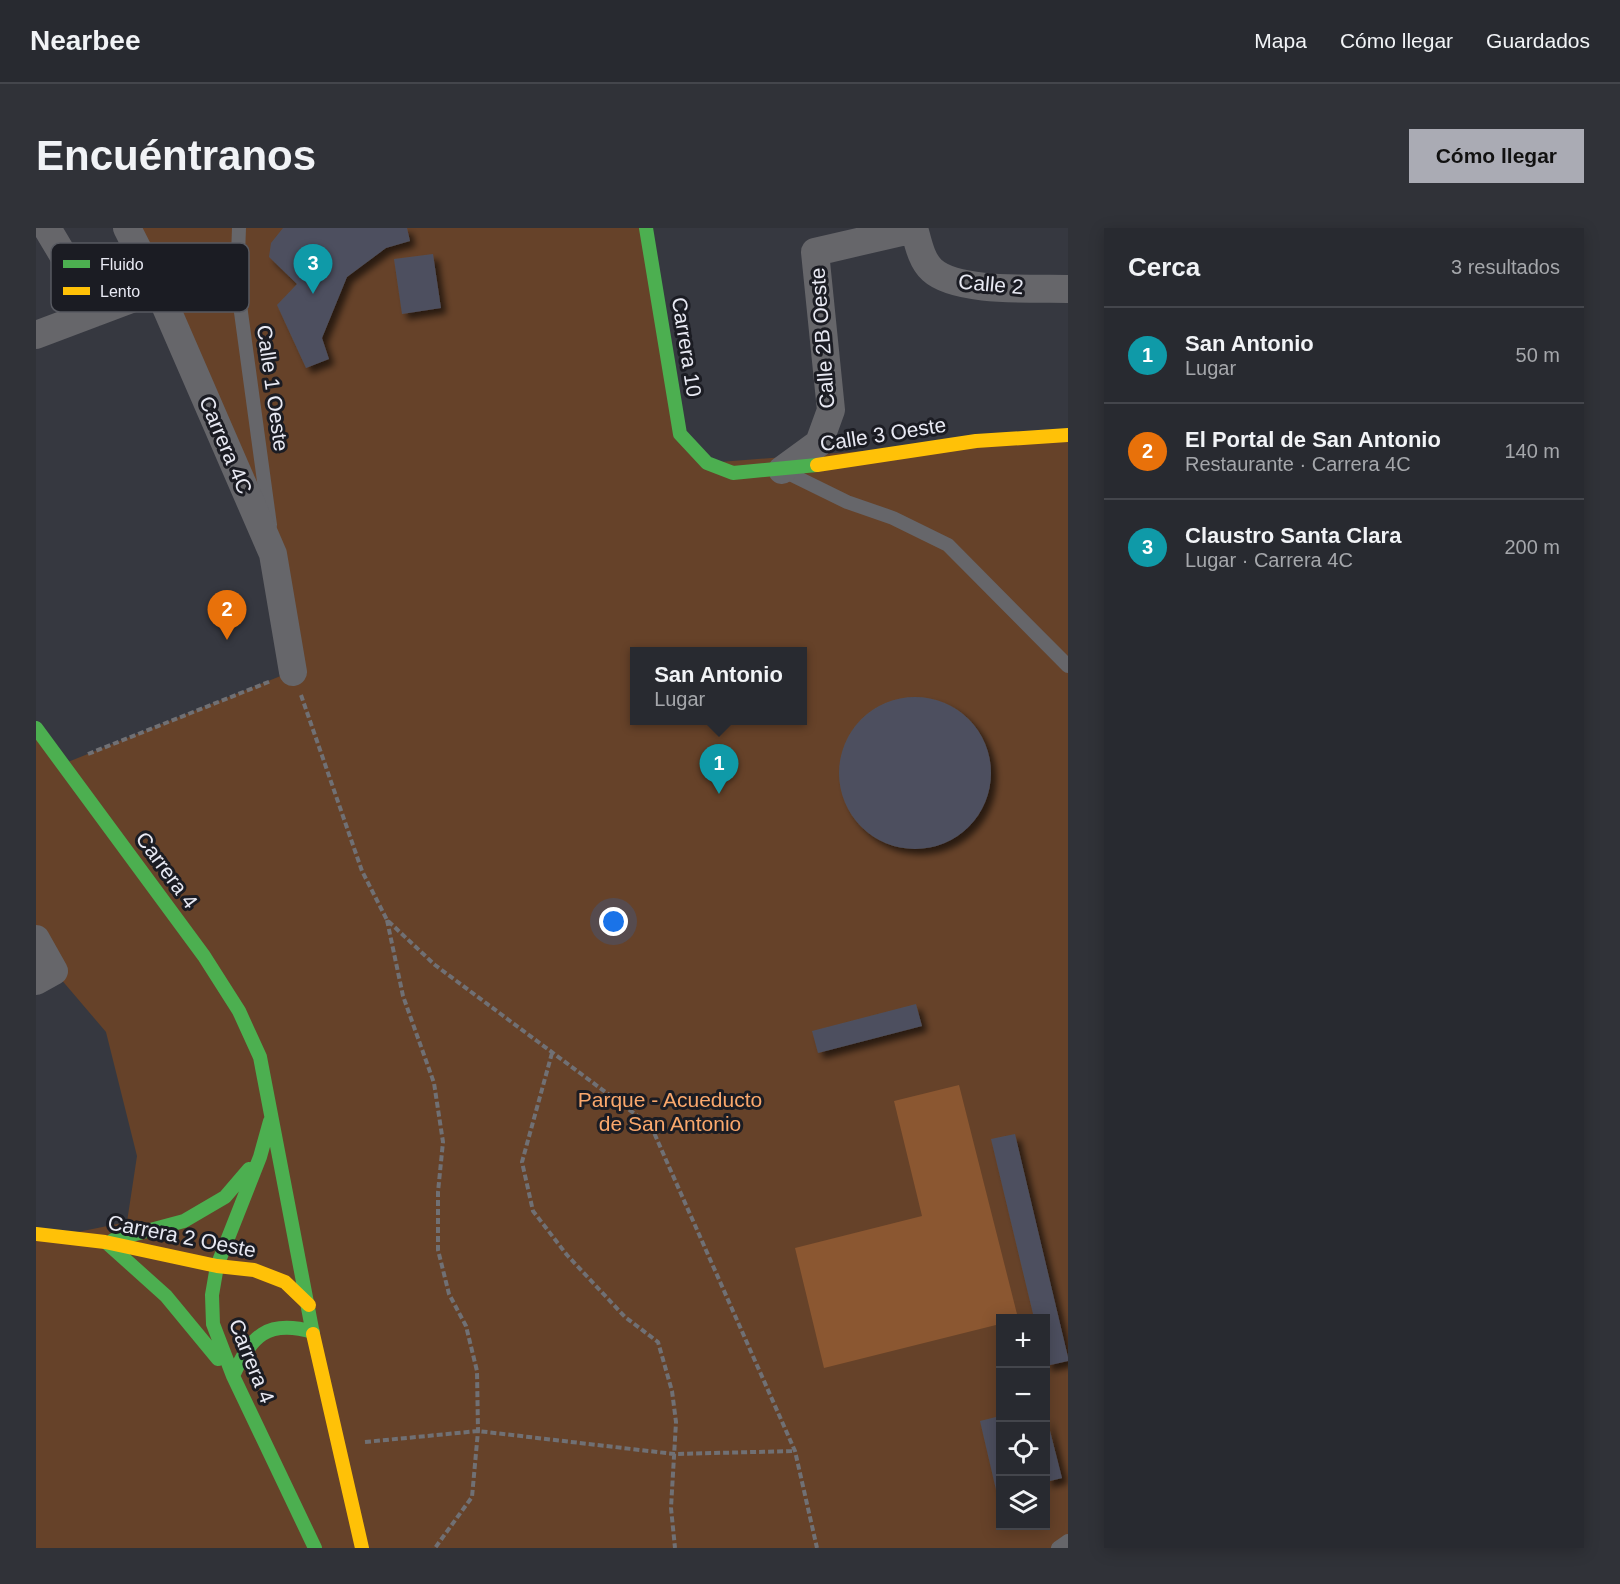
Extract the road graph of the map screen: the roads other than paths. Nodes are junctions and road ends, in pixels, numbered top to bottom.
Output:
1 (47, 228) edge
2 (127, 228) edge
3 (239, 228) edge
4 (646, 228) edge
5 (914, 228) edge
6 (56, 243) edge
7 (135, 243) edge
8 (238, 243) edge
9 (1068, 289) edge
10 (96, 312) edge
11 (168, 312) edge
12 (241, 312) edge
13 (36, 335) edge
14 (1068, 435) edge
15 (706, 463) joint
16 (782, 470) junction
17 (273, 554) junction
18 (1068, 666) edge
19 (293, 672) road end
20 (36, 728) edge
21 (36, 939) edge
22 (45, 976) edge
23 (272, 1113) junction
24 (260, 1156) junction
25 (36, 1234) edge
26 (105, 1242) junction
27 (218, 1266) junction
28 (309, 1305) junction
29 (313, 1332) junction
30 (232, 1376) junction
31 (1068, 1541) edge
32 (315, 1548) edge
33 (362, 1548) edge
34 (1058, 1548) edge

1 - 6 street
2 - 7 street, Carrera 4C
3 - 8 lane, Calle 1 Oeste
4 - 15 main road, Carrera 10
5 - 9 street, Calle 2
5 - 16 street, Calle 2B Oeste
10 - 13 street
11 - 17 street, Carrera 4C
12 - 17 lane, Calle 1 Oeste
14 - 16 main road, Calle 3 Oeste
15 - 16 main road, Calle 3 Oeste
16 - 18 lane
17 - 19 street, Carrera 4C
20 - 23 main road, Carrera 4
21 - 22 street
23 - 24 main road, Carrera 4
23 - 28 main road, Carrera 4
24 - 26 main road
24 - 27 main road, Carrera 4
25 - 26 main road, Carrera 2 Oeste
26 - 27 main road, Carrera 2 Oeste
26 - 30 main road
27 - 28 main road, Carrera 2 Oeste
27 - 30 main road, Carrera 4
28 - 29 main road, Carrera 4
29 - 30 main road
29 - 33 main road, Carrera 4
30 - 32 main road, Carrera 4
31 - 34 lane

